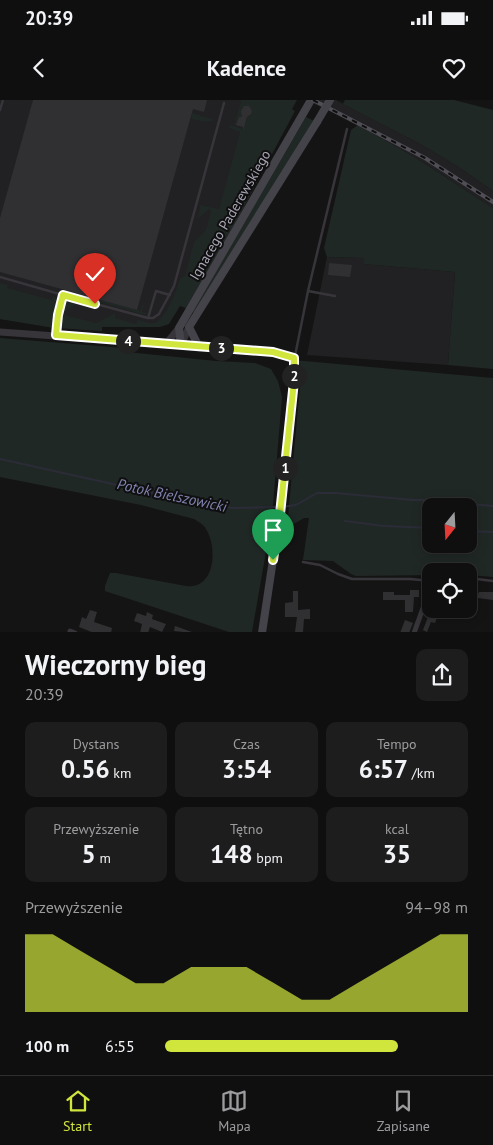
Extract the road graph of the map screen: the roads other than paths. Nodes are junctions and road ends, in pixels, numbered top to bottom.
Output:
1 (3, 100) edge
2 (311, 100) edge
3 (330, 100) edge
4 (224, 103) dead end
5 (0, 110) edge
6 (347, 129) dead end
7 (0, 277) edge
8 (308, 291) junction
9 (63, 295) junction
10 (170, 295) junction
11 (335, 296) dead end
12 (148, 318) junction
13 (179, 328) junction
14 (189, 328) junction
15 (0, 331) edge
16 (56, 335) junction
17 (166, 344) junction
18 (181, 345) junction
19 (199, 347) junction
20 (294, 358) junction
21 (302, 562) dead end
22 (477, 579) edge
23 (422, 580) edge
24 (493, 581) edge
25 (422, 610) edge
26 (262, 632) edge
27 (414, 632) edge

1 - 5 lane
2 - 13 main road, Ignacego Paderewskiego
3 - 14 main road, Ignacego Paderewskiego, bridge
4 - 10 lane
6 - 8 lane
7 - 9 lane
8 - 11 lane
8 - 20 lane
9 - 12 lane
9 - 16 lane
10 - 12 lane
10 - 12 lane
13 - 17 street
13 - 18 main road
14 - 18 street
14 - 19 main road
15 - 16 street
16 - 17 street
17 - 18 street
18 - 19 main road
19 - 20 main road
20 - 26 main road
21 - 23 lane
22 - 24 lane
25 - 27 street

